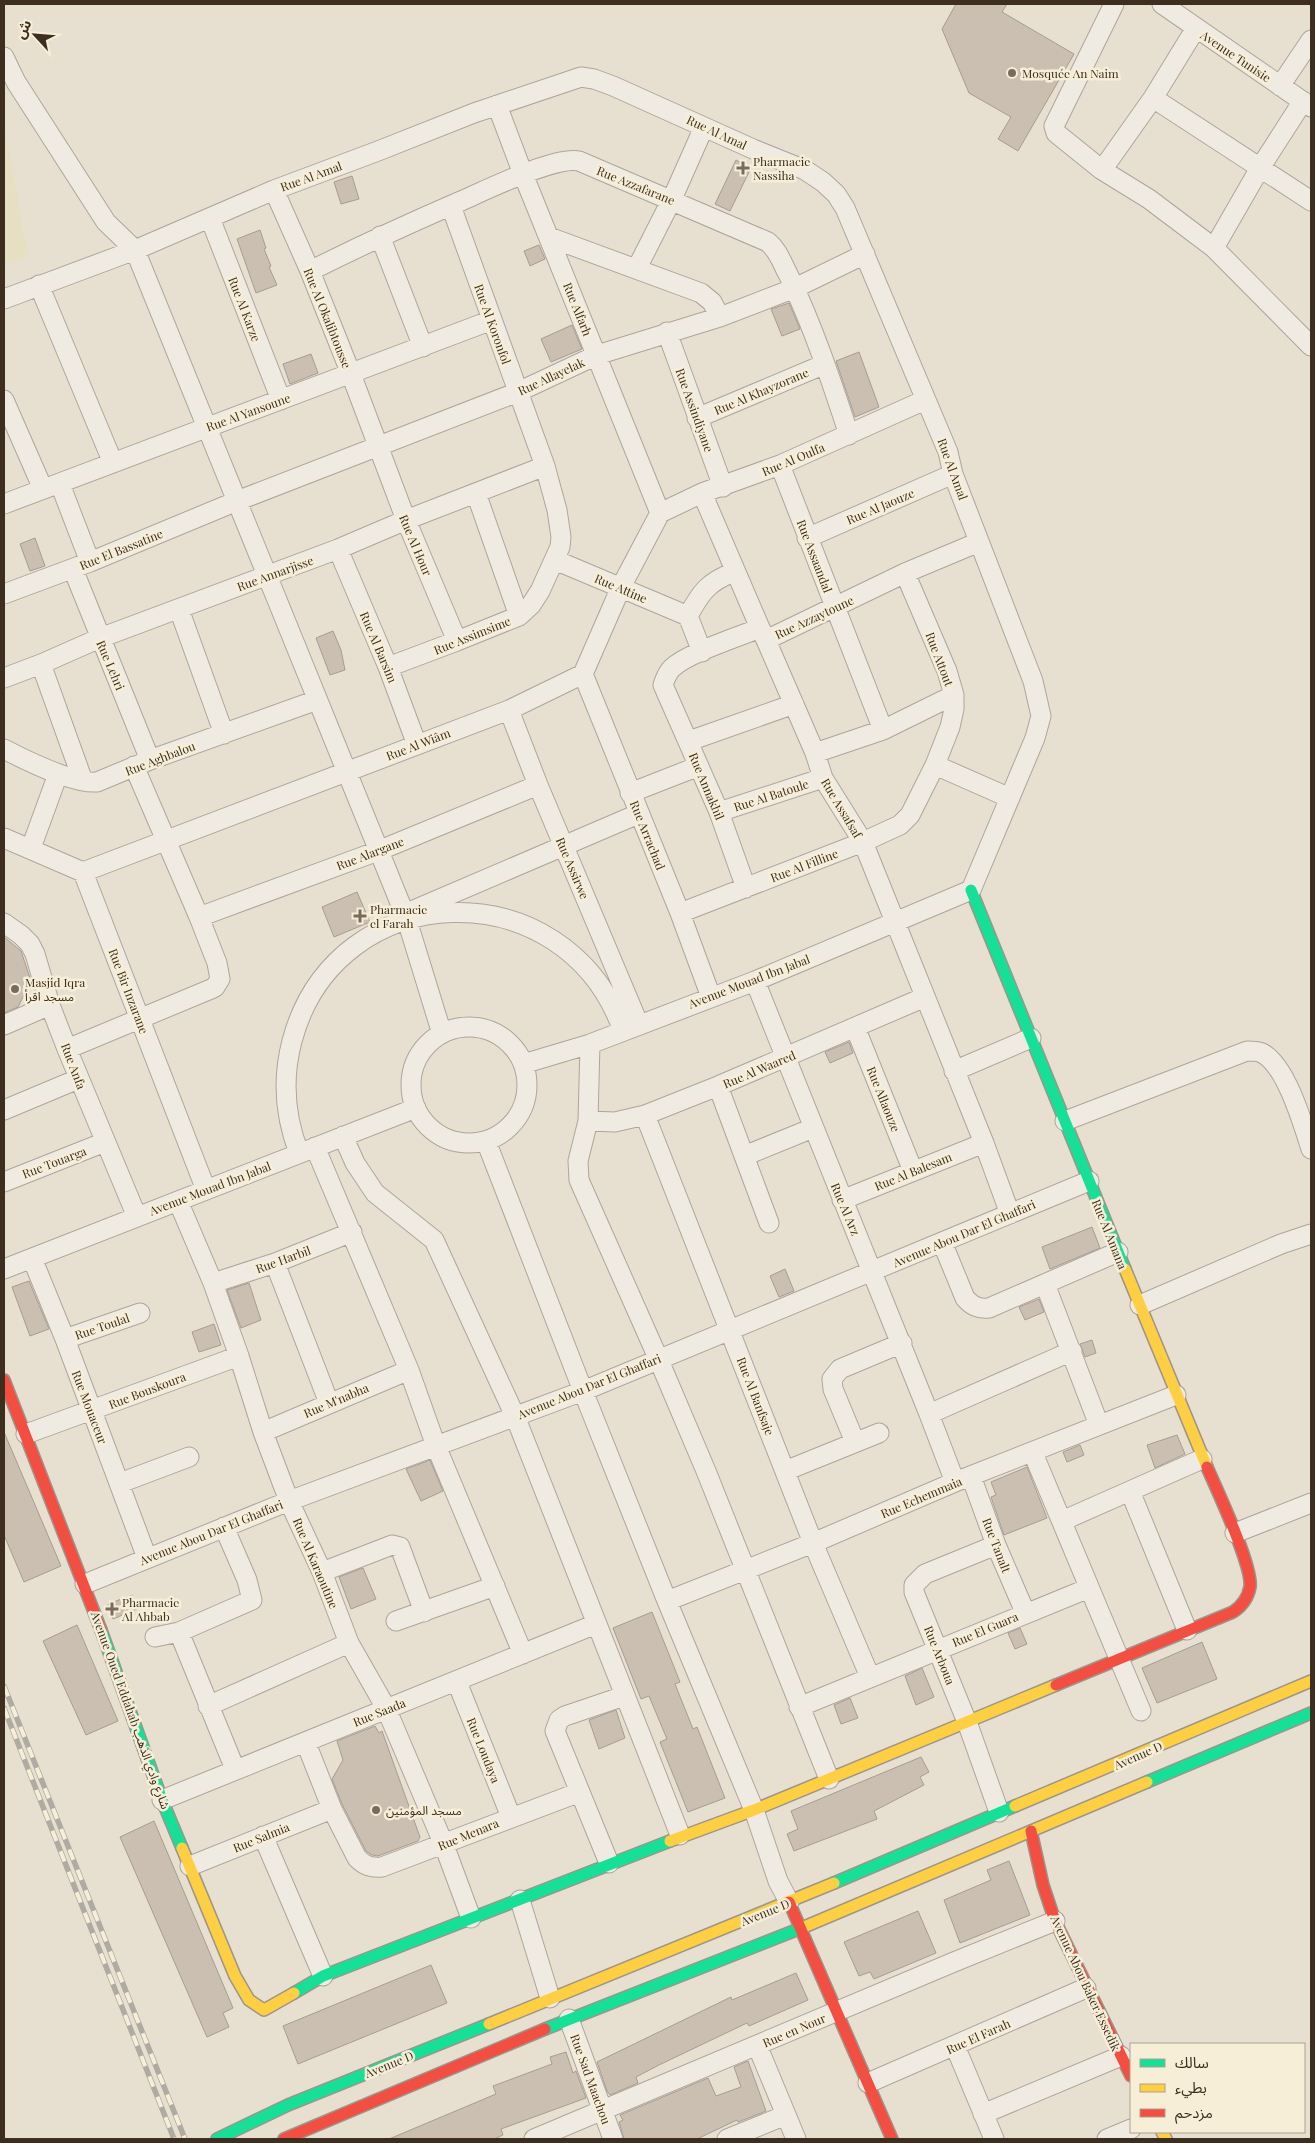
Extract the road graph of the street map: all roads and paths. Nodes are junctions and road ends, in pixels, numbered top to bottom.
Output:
1 (1114, 4) edge
2 (1168, 5) edge
3 (1196, 28) junction
4 (1311, 40) edge
5 (4, 57) edge
6 (1280, 86) junction
7 (1153, 98) junction
8 (1307, 104) edge
9 (497, 105) junction
10 (704, 127) junction
11 (1260, 168) junction
12 (1102, 170) junction
13 (523, 174) junction
14 (274, 190) junction
15 (672, 199) junction
16 (1311, 201) edge
17 (451, 206) junction
18 (210, 218) junction
19 (380, 236) junction
20 (549, 237) junction
21 (1214, 248) junction
22 (135, 250) junction
23 (865, 254) junction
24 (638, 268) junction
25 (310, 271) junction
26 (39, 285) junction
27 (795, 288) junction
28 (4, 299) edge
29 (720, 317) junction
30 (492, 320) junction
31 (667, 332) junction
32 (1310, 341) edge
33 (423, 347) junction
34 (596, 355) junction
35 (825, 364) junction
36 (351, 374) junction
37 (518, 392) junction
38 (4, 400) edge
39 (281, 400) junction
40 (925, 400) junction
41 (697, 418) junction
42 (207, 427) junction
43 (849, 435) junction
44 (377, 448) junction
45 (113, 463) junction
46 (780, 465) junction
47 (545, 466) junction
48 (954, 474) junction
49 (51, 487) junction
50 (723, 487) junction
51 (476, 493) junction
52 (702, 493) junction
53 (554, 500) joint
54 (236, 501) junction
55 (4, 504) edge
56 (660, 513) junction
57 (406, 520) junction
58 (808, 538) junction
59 (980, 542) junction
60 (338, 550) junction
61 (555, 560) junction
62 (90, 562) junction
63 (72, 569) junction
64 (734, 572) junction
65 (905, 573) junction
66 (266, 575) junction
67 (621, 587) junction
68 (4, 594) edge
69 (179, 608) junction
70 (836, 608) junction
71 (519, 616) junction
72 (688, 616) junction
73 (763, 634) junction
74 (100, 638) junction
75 (457, 641) junction
76 (702, 652) junction
77 (41, 664) junction
78 (388, 667) junction
79 (582, 674) junction
80 (4, 678) edge
81 (663, 685) joint
82 (954, 695) junction
83 (317, 700) junction
84 (794, 704) junction
85 (509, 710) junction
86 (883, 730) junction
87 (224, 734) junction
88 (689, 741) junction
89 (417, 744) junction
90 (4, 749) edge
91 (815, 753) junction
92 (142, 763) junction
93 (699, 766) junction
94 (935, 766) junction
95 (346, 771) junction
96 (58, 774) junction
97 (823, 778) junction
98 (83, 781) junction
99 (538, 785) junction
100 (630, 793) junction
101 (1010, 798) junction
102 (917, 803) joint
103 (719, 812) junction
104 (638, 814) junction
105 (5, 841) edge
106 (166, 842) junction
107 (863, 842) junction
108 (564, 846) junction
109 (31, 848) junction
110 (378, 851) junction
111 (84, 872) junction
112 (746, 888) junction
113 (971, 890) junction
114 (680, 913) junction
115 (199, 917) junction
116 (406, 917) junction
117 (894, 922) junction
118 (4, 923) edge
119 (755, 981) junction
120 (711, 997) junction
121 (925, 997) junction
122 (50, 1005) junction
123 (140, 1020) junction
124 (4, 1025) edge
125 (855, 1027) junction
126 (631, 1028) junction
127 (442, 1034) junction
128 (1031, 1038) junction
129 (590, 1044) junction
130 (67, 1049) junction
131 (785, 1058) junction
132 (523, 1064) junction
133 (954, 1071) junction
134 (78, 1079) junction
135 (718, 1086) junction
136 (416, 1108) junction
137 (4, 1110) edge
138 (644, 1115) junction
139 (588, 1121) junction
140 (1064, 1121) junction
141 (813, 1128) junction
142 (343, 1136) junction
143 (486, 1141) junction
144 (105, 1142) junction
145 (984, 1143) junction
146 (1311, 1149) edge
147 (307, 1150) junction
148 (744, 1156) junction
149 (913, 1171) junction
150 (1089, 1181) junction
151 (4, 1182) edge
152 (206, 1190) junction
153 (842, 1200) junction
154 (178, 1201) junction
155 (1010, 1214) junction
156 (137, 1217) junction
157 (769, 1223) dead end
158 (352, 1232) junction
159 (1311, 1234) edge
160 (942, 1242) junction
161 (1118, 1252) junction
162 (32, 1258) junction
163 (275, 1263) junction
164 (4, 1269) edge
165 (872, 1272) junction
166 (213, 1283) junction
167 (1045, 1284) junction
168 (1140, 1305) junction
169 (140, 1313) dead end
170 (731, 1330) junction
171 (65, 1339) junction
172 (902, 1343) junction
173 (1072, 1351) junction
174 (239, 1356) junction
175 (658, 1358) junction
176 (409, 1370) junction
177 (4, 1380) edge
178 (582, 1391) junction
179 (1176, 1395) junction
180 (329, 1403) junction
181 (92, 1411) junction
182 (929, 1414) junction
183 (515, 1416) junction
184 (1099, 1425) junction
185 (263, 1432) junction
186 (879, 1433) dead end
187 (26, 1434) junction
188 (855, 1442) junction
189 (436, 1446) junction
190 (1033, 1453) junction
191 (189, 1457) dead end
192 (1202, 1459) junction
193 (785, 1471) junction
194 (963, 1479) junction
195 (120, 1483) junction
196 (1130, 1491) junction
197 (290, 1501) junction
198 (1311, 1503) edge
199 (1062, 1521) junction
200 (224, 1527) junction
201 (1235, 1533) junction
202 (813, 1543) junction
203 (996, 1544) junction
204 (147, 1558) junction
205 (745, 1571) junction
206 (322, 1572) junction
207 (85, 1584) junction
208 (496, 1586) junction
209 (1088, 1588) junction
210 (666, 1601) junction
211 (424, 1612) junction
212 (1025, 1612) junction
213 (396, 1621) dead end
214 (596, 1624) junction
215 (1187, 1630) junction
216 (179, 1632) junction
217 (155, 1637) dead end
218 (349, 1643) junction
219 (937, 1649) junction
220 (524, 1654) junction
221 (1118, 1659) junction
222 (870, 1677) junction
223 (1311, 1681) edge
224 (457, 1682) junction
225 (624, 1696) junction
226 (208, 1706) junction
227 (799, 1707) junction
228 (386, 1708) junction
229 (1141, 1711) dead end
230 (1311, 1713) edge
231 (967, 1722) junction
232 (306, 1743) junction
233 (235, 1769) junction
234 (828, 1779) junction
235 (580, 1792) junction
236 (162, 1800) junction
237 (332, 1809) junction
238 (754, 1810) junction
239 (1000, 1812) junction
240 (511, 1817) junction
241 (1031, 1831) junction
242 (680, 1835) junction
243 (263, 1836) junction
244 (444, 1844) junction
245 (609, 1863) junction
246 (190, 1866) junction
247 (520, 1900) junction
248 (788, 1902) junction
249 (471, 1918) junction
250 (1055, 1921) junction
251 (800, 1928) junction
252 (323, 1976) junction
253 (1086, 1988) junction
254 (550, 1998) junction
255 (836, 2012) junction
256 (569, 2019) junction
257 (757, 2045) junction
258 (955, 2046) junction
259 (1121, 2056) junction
260 (1130, 2074) edge
261 (868, 2083) junction
262 (602, 2110) junction
263 (983, 2114) junction
264 (786, 2115) junction
265 (1130, 2129) edge
266 (217, 2139) edge
267 (284, 2139) edge
268 (534, 2139) edge
269 (614, 2139) edge
270 (726, 2139) edge
271 (796, 2139) edge
272 (892, 2139) edge
273 (994, 2139) edge
274 (1107, 2139) edge

1 - 12 street
2 - 3 street, Avenue Tunisie
3 - 6 street, Avenue Tunisie
3 - 7 street
4 - 6 street
5 - 22 street
6 - 8 street, Avenue Tunisie
7 - 11 street
7 - 12 street
8 - 11 street
9 - 10 street, Rue Al Amal
9 - 13 street, Rue Alfarh
9 - 14 street, Rue Al Amal
10 - 15 street
10 - 23 street, Rue Al Amal
11 - 16 street
11 - 21 street
12 - 21 street
13 - 15 street, Rue Azzafarane
13 - 17 street, Rue Azzafarane
13 - 20 street, Rue Alfarh
14 - 18 street, Rue Al Amal
14 - 25 street, Rue Al Okalibtousse
15 - 24 street
15 - 27 street, Rue Azzafarane
17 - 19 street, Rue Azzafarane
17 - 30 street, Rue Al Koronfol
18 - 22 street, Rue Al Amal
18 - 39 street, Rue Al Karze
19 - 25 street, Rue Azzafarane
19 - 33 street
20 - 24 street
20 - 34 street, Rue Alfarh
21 - 32 street
22 - 26 street, Rue Al Amal
22 - 42 street
23 - 27 street, Rue Allayelak
23 - 40 street, Rue Al Amal
24 - 29 street
25 - 36 street, Rue Al Okalibtousse
26 - 28 street, Rue Al Amal
26 - 45 street
27 - 29 street, Rue Allayelak
27 - 35 street, Rue Azzafarane
29 - 31 street, Rue Allayelak
30 - 33 street, Rue Al Yansoune
30 - 37 street, Rue Al Koronfol
31 - 34 street, Rue Allayelak
31 - 41 street, Rue Assindiyane
33 - 36 street, Rue Al Yansoune
34 - 37 street, Rue Allayelak
34 - 56 street, Rue Alfarh
35 - 41 street, Rue Al Khayzorane
35 - 43 street, Rue Azzafarane
36 - 39 street, Rue Al Yansoune
36 - 44 street, Rue Al Okalibtousse
37 - 44 street, Rue Allayelak
37 - 47 street, Rue Al Koronfol
38 - 49 street
39 - 42 street, Rue Al Yansoune
40 - 43 street, Rue Al Oulfa
40 - 48 street, Rue Al Amal
41 - 50 street, Rue Assindiyane
42 - 45 street, Rue Al Yansoune
42 - 54 street
43 - 46 street, Rue Al Oulfa
44 - 54 street, Rue Allayelak
44 - 57 street, Rue Al Hour
45 - 49 street, Rue Al Yansoune
46 - 50 street, Rue Al Oulfa
46 - 58 street, Rue Assaandal
47 - 51 street, Rue Annarjisse
47 - 53 street, Rue Al Koronfol
48 - 58 street, Rue Al Jaouze
48 - 59 street, Rue Al Amal
49 - 55 street, Rue Al Yansoune
49 - 62 street
50 - 52 street, Rue Al Oulfa
51 - 57 street, Rue Annarjisse
51 - 71 street
52 - 56 street, Rue Al Oulfa
52 - 64 street, Rue Assafsaf
53 - 61 street, Rue Assimsime
54 - 62 street, Rue El Bassatine
54 - 66 street
56 - 67 street
57 - 60 street, Rue Annarjisse
57 - 75 street, Rue Al Hour
58 - 70 street, Rue Assaandal
59 - 65 street, Rue Azzaytoune
59 - 101 street, Rue Al Amal
60 - 66 street, Rue Annarjisse
60 - 78 street, Rue Al Barsim
61 - 67 street, Rue Attine
61 - 71 street, Rue Assimsime
62 - 63 street, Rue El Bassatine
63 - 68 street, Rue El Bassatine
63 - 74 street, Rue Lehri
64 - 72 street
64 - 73 street, Rue Assafsaf
65 - 70 street, Rue Azzaytoune
65 - 82 street, Rue Attout
66 - 69 street, Rue Annarjisse
66 - 83 street
67 - 72 street, Rue Attine
67 - 79 street
69 - 74 street, Rue Annarjisse
69 - 87 street
70 - 73 street, Rue Azzaytoune
70 - 86 street, Rue Assaandal
71 - 75 street, Rue Assimsime
72 - 76 street
73 - 76 street, Rue Azzaytoune
73 - 84 street, Rue Assafsaf
74 - 77 street, Rue Annarjisse
74 - 92 street, Rue Lehri
75 - 78 street, Rue Assimsime
76 - 81 street, Rue Azzaytoune
77 - 80 street, Rue Annarjisse
77 - 98 street
78 - 89 street, Rue Al Barsim
79 - 85 street, Rue Al Wiâm
79 - 100 street, Rue Arrachad
81 - 88 street, Rue Annakhil
82 - 86 street
82 - 94 street, Rue Attout
83 - 87 street, Rue Aghbalou
83 - 95 street
84 - 88 street
84 - 91 street, Rue Assafsaf
85 - 89 street, Rue Al Wiâm
85 - 99 street, Rue Assirwe
86 - 91 street
87 - 92 street, Rue Aghbalou
88 - 93 street, Rue Annakhil
89 - 95 street, Rue Al Wiâm
90 - 96 street, Rue Aghbalou
91 - 97 street, Rue Assafsaf
92 - 98 street, Rue Aghbalou
92 - 106 street, Rue Lehri
93 - 100 street
93 - 103 street, Rue Annakhil
94 - 101 street
94 - 102 street, Rue Attout
95 - 106 street, Rue Al Wiâm
95 - 110 street
96 - 98 street, Rue Aghbalou
96 - 109 street
97 - 103 street, Rue Al Batoule
97 - 107 street, Rue Assafsaf
99 - 108 street, Rue Assirwe
99 - 110 street, Rue Alargane
100 - 104 street, Rue Arrachad
101 - 113 street, Rue Al Amal
102 - 107 street, Rue Al Filline
103 - 112 street, Rue Annakhil
104 - 108 street
104 - 114 street, Rue Arrachad
105 - 109 street
106 - 111 street, Rue Al Wiâm
106 - 115 street, Rue Lehri
107 - 112 street, Rue Al Filline
107 - 117 street, Rue Assafsaf
108 - 116 street
108 - 126 street, Rue Assirwe
109 - 111 street
110 - 115 street, Rue Alargane
110 - 116 street
111 - 123 street, Rue Bir Inzarane
112 - 114 street, Rue Al Filline
113 - 117 street, Avenue Mouad Ibn Jabal
113 - 128 street, Rue Al Amana
114 - 120 street, Rue Arrachad
115 - 123 street, Rue Lehri
116 - 126 street
116 - 127 street
116 - 147 street
117 - 119 street, Avenue Mouad Ibn Jabal
117 - 121 street
118 - 122 street, Rue Anfa
119 - 120 street, Avenue Mouad Ibn Jabal
119 - 131 street, Rue Al Arz
120 - 126 street, Avenue Mouad Ibn Jabal
121 - 125 street, Rue Al Waared
121 - 133 street
122 - 124 street
122 - 130 street, Rue Anfa
123 - 130 street
123 - 152 street, Rue Bir Inzarane
125 - 131 street, Rue Al Waared
125 - 149 street, Rue Allaouze
126 - 129 street, Avenue Mouad Ibn Jabal
127 - 132 street
127 - 136 street
128 - 133 street
128 - 140 street, Rue Al Amana
129 - 132 street, Avenue Mouad Ibn Jabal
129 - 139 street
130 - 134 street, Rue Anfa
131 - 135 street, Rue Al Waared
131 - 141 street, Rue Al Arz
132 - 143 street
133 - 145 street
134 - 137 street
134 - 144 street, Rue Anfa
135 - 138 street, Rue Al Waared
135 - 148 street
136 - 142 street, Avenue Mouad Ibn Jabal
136 - 143 street
138 - 139 street, Rue Al Waared
138 - 170 street, Rue Al Banfsaje
139 - 175 street
140 - 146 street
140 - 150 street, Rue Al Amana
141 - 148 street
141 - 153 street, Rue Al Arz
142 - 147 street, Avenue Mouad Ibn Jabal
142 - 183 street
143 - 178 street
144 - 151 street, Rue Touarga
144 - 156 street, Rue Anfa
145 - 149 street, Rue Al Balesam
145 - 155 street
147 - 152 street, Avenue Mouad Ibn Jabal
147 - 158 street
148 - 157 street
149 - 153 street, Rue Al Balesam
150 - 155 street, Avenue Abou Dar El Ghaffari
150 - 161 street, Rue Al Amana
152 - 154 street, Avenue Mouad Ibn Jabal
153 - 165 street, Rue Al Arz
154 - 156 street, Avenue Mouad Ibn Jabal
154 - 166 street, Rue Al Karaoutine
155 - 160 street, Avenue Abou Dar El Ghaffari
156 - 162 street, Avenue Mouad Ibn Jabal
158 - 163 street, Rue Harbil
158 - 176 street
159 - 168 street
160 - 165 street, Avenue Abou Dar El Ghaffari
160 - 167 street
161 - 167 street
161 - 168 street, Rue Al Amana
162 - 164 street, Avenue Mouad Ibn Jabal
162 - 171 street, Rue Mouaceur
163 - 166 street, Rue Harbil
163 - 180 street
165 - 170 street, Avenue Abou Dar El Ghaffari
165 - 172 street, Rue Al Arz
166 - 174 street, Rue Al Karaoutine
167 - 173 street
168 - 179 street, Rue Al Amana
169 - 171 street, Rue Toulal
170 - 175 street, Avenue Abou Dar El Ghaffari
170 - 193 street, Rue Al Banfsaje
171 - 181 street, Rue Mouaceur
172 - 182 street, Rue Al Arz
172 - 188 street
173 - 182 street
173 - 184 street
174 - 181 street, Rue Bouskoura
174 - 185 street, Rue Al Karaoutine
175 - 178 street, Avenue Abou Dar El Ghaffari
175 - 205 street
176 - 180 street, Rue M'nabha
176 - 189 street
177 - 187 street, Avenue Oued Eddahab شارع وادي الذهب
178 - 183 street, Avenue Abou Dar El Ghaffari
178 - 210 street
179 - 184 street, Rue Echemmaia
179 - 192 street, Rue Al Amana
180 - 185 street, Rue M'nabha
181 - 187 street, Rue Bouskoura
181 - 195 street, Rue Mouaceur
182 - 194 street, Rue Tanalt
183 - 189 street, Avenue Abou Dar El Ghaffari
183 - 214 street
184 - 190 street, Rue Echemmaia
185 - 197 street, Rue Al Karaoutine
186 - 188 street
187 - 207 street, Avenue Oued Eddahab شارع وادي الذهب
188 - 193 street
189 - 197 street, Avenue Abou Dar El Ghaffari
189 - 208 street
190 - 194 street, Rue Echemmaia
190 - 199 street
191 - 195 street
192 - 196 street
192 - 201 street, Rue Al Amana
193 - 202 street, Rue Al Banfsaje
194 - 202 street, Rue Echemmaia
194 - 203 street, Rue Tanalt
195 - 204 street, Rue Mouaceur
196 - 199 street
196 - 215 street
197 - 200 street, Avenue Abou Dar El Ghaffari
197 - 206 street, Rue Al Karaoutine
198 - 201 street
199 - 209 street
200 - 204 street, Avenue Abou Dar El Ghaffari
200 - 216 street
201 - 215 street, Rue Al Amana
202 - 205 street, Rue Echemmaia
202 - 222 street, Rue Al Banfsaje
203 - 212 street, Rue Tanalt
203 - 219 street, Rue Arboua
204 - 207 street, Avenue Abou Dar El Ghaffari
205 - 210 street, Rue Echemmaia
205 - 227 street
206 - 211 street
206 - 218 street, Rue Al Karaoutine
207 - 236 street, Avenue Oued Eddahab شارع وادي الذهب
208 - 211 street
208 - 220 street
209 - 212 street, Rue El Guara
209 - 221 street
210 - 238 street
211 - 213 street
212 - 219 street, Rue El Guara
214 - 220 street, Rue Saada
214 - 225 street
215 - 221 street
216 - 217 street
216 - 226 street
218 - 226 street
218 - 228 street, Rue Al Karaoutine
219 - 222 street, Rue El Guara
219 - 231 street, Rue Arboua
220 - 224 street, Rue Saada
221 - 229 street
221 - 231 street
222 - 227 street, Rue El Guara
223 - 239 street, Avenue D
224 - 228 street, Rue Saada
224 - 240 street, Rue Loudaya
225 - 235 street
225 - 242 street
226 - 233 street
227 - 234 street
228 - 232 street, Rue Saada
228 - 244 street, Rue Al Karaoutine
230 - 241 street
231 - 234 street
231 - 239 street, Rue Arboua
232 - 233 street, Rue Saada
232 - 237 street
233 - 236 street, Rue Saada
234 - 238 street
235 - 240 street, Rue Menara
235 - 245 street
236 - 246 street, Avenue Oued Eddahab شارع وادي الذهب
237 - 243 street, Rue Salmia
237 - 244 street, Rue Menara
238 - 242 street
238 - 248 street
239 - 248 street, Avenue D
240 - 244 street, Rue Menara
241 - 250 street, Avenue Abou Baker Essedik
241 - 251 street
242 - 245 street
243 - 246 street, Rue Salmia
243 - 252 street
244 - 249 street, Rue Al Karaoutine
245 - 247 street
246 - 252 street, Avenue Oued Eddahab شارع وادي الذهب
247 - 249 street
247 - 254 street
248 - 251 street
248 - 254 street, Avenue D
249 - 252 street
250 - 253 street, Avenue Abou Baker Essedik
250 - 255 street, Rue en Nour
251 - 255 street
251 - 256 street
253 - 258 street, Rue El Farah
253 - 259 street, Avenue Abou Baker Essedik
254 - 266 street, Avenue D
255 - 257 street, Rue en Nour
255 - 261 street
256 - 262 street, Rue Sad Maachou
256 - 267 street
257 - 262 street, Rue en Nour
257 - 264 street
258 - 261 street, Rue El Farah
258 - 263 street
259 - 260 street, Avenue Abou Baker Essedik
259 - 263 street
261 - 272 street
262 - 268 street, Rue en Nour
262 - 269 street, Rue Sad Maachou
263 - 273 street
264 - 270 street
264 - 271 street
265 - 274 street

